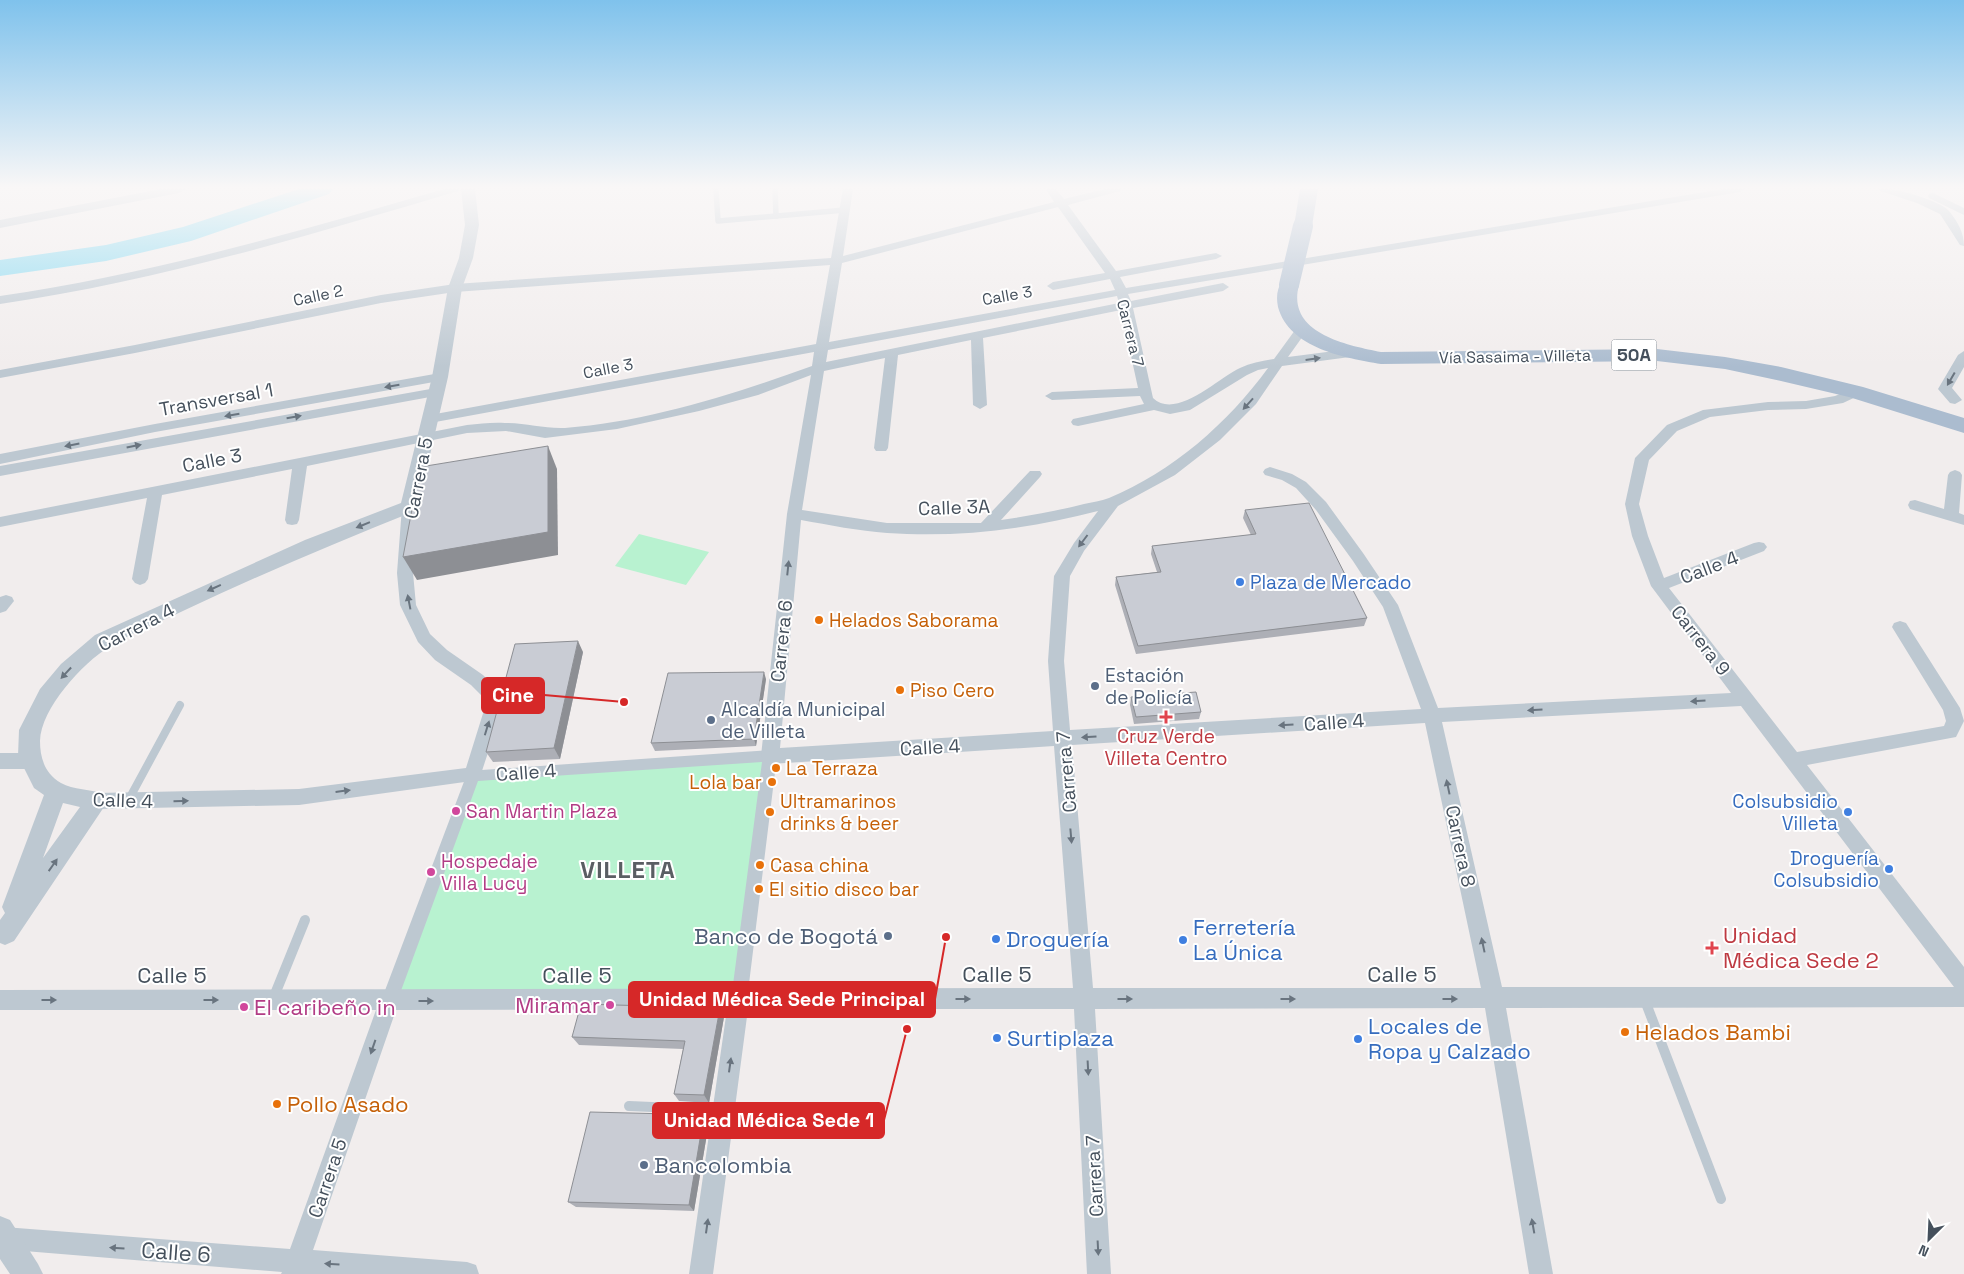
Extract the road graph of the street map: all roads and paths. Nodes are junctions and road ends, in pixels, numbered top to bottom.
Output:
1 (251, 248) edge
2 (468, 248) edge
3 (838, 248) edge
4 (884, 248) edge
5 (1096, 248) edge
6 (1298, 248) edge
7 (1380, 248) edge
8 (1216, 256) dead end
9 (836, 261) junction
10 (1114, 274) junction
11 (1053, 286) dead end
12 (1223, 287) dead end
13 (454, 288) junction
14 (1121, 292) junction
15 (0, 300) edge
16 (1126, 305) junction
17 (1302, 330) junction
18 (977, 334) junction
19 (821, 346) junction
20 (892, 352) junction
21 (1350, 353) junction
22 (1964, 355) edge
23 (1276, 364) junction
24 (818, 368) junction
25 (0, 374) edge
26 (438, 385) junction
27 (1146, 392) junction
28 (1855, 392) junction
29 (1052, 396) dead end
30 (1961, 400) edge
31 (980, 405) dead end
32 (1154, 406) junction
33 (1936, 417) junction
34 (1078, 422) dead end
35 (1964, 426) edge
36 (428, 428) junction
37 (881, 448) dead end
38 (0, 459) edge
39 (300, 462) junction
40 (0, 471) edge
41 (1270, 472) dead end
42 (1035, 474) dead end
43 (1955, 474) dead end
44 (154, 491) junction
45 (1113, 502) junction
46 (1914, 505) dead end
47 (409, 507) junction
48 (794, 514) junction
49 (1958, 518) edge
50 (292, 520) dead end
51 (0, 522) edge
52 (984, 528) junction
53 (1759, 547) dead end
54 (140, 579) dead end
55 (1659, 586) junction
56 (1900, 627) dead end
57 (1746, 699) junction
58 (180, 705) dead end
59 (1432, 716) junction
60 (1064, 739) junction
61 (770, 756) junction
62 (1793, 760) junction
63 (0, 761) edge
64 (31, 761) junction
65 (473, 775) junction
66 (56, 792) junction
67 (97, 802) junction
68 (127, 802) junction
69 (305, 920) dead end
70 (2, 940) edge
71 (1964, 983) edge
72 (1964, 997) edge
73 (1494, 998) junction
74 (1644, 998) junction
75 (1084, 999) junction
76 (0, 1000) edge
77 (739, 1000) junction
78 (272, 1001) junction
79 (389, 1001) junction
80 (628, 1106) dead end
81 (723, 1110) junction
82 (1721, 1199) dead end
83 (2, 1235) edge
84 (295, 1268) edge
85 (28, 1274) edge
86 (468, 1274) edge
87 (701, 1274) edge
88 (1099, 1274) edge
89 (1541, 1274) edge

1 - 15 street
2 - 13 street, Carrera 5
3 - 9 street, Carrera 6
4 - 9 street, Calle 2
5 - 10 street, Carrera 7
6 - 17 main road, Vía Sasaima - Villeta / 50A, bridge
7 - 14 street, Calle 3
8 - 10 street
9 - 13 street, Calle 2
9 - 19 street, Carrera 6
10 - 11 street
10 - 14 street, Carrera 7
12 - 16 street, Calle 3
13 - 25 street, Calle 2
13 - 26 street, Carrera 5
14 - 16 street, Carrera 7
14 - 19 street, Calle 3
16 - 18 street, Calle 3
16 - 27 street, Carrera 7
17 - 21 main road, Vía Sasaima - Villeta / 50A
17 - 23 street, Carrera 7
18 - 20 street, Calle 3
18 - 31 street
19 - 24 street, Carrera 6
19 - 36 street, Calle 3
20 - 24 street, Calle 3
20 - 37 street
23 -> 21 street
21 - 28 main road, Vía Sasaima - Villeta / 50A
22 -> 30 street
23 - 32 street
23 -> 45 street, Carrera 7
24 - 36 street, Calle 3
24 - 48 street, Carrera 6
26 - 36 street, Carrera 5
26 -> 38 street, Transversal 1
40 -> 26 street, Transversal 1
27 - 29 street
27 - 32 street, Carrera 7
28 - 33 main road, Vía Sasaima - Villeta / 50A
28 - 55 street, Carrera 9
30 - 33 street
32 - 34 street
33 - 35 main road, Vía Sasaima - Villeta / 50A
36 - 39 street, Calle 3
36 - 47 street, Carrera 5
39 - 44 street, Calle 3
39 - 50 street
41 - 59 street, Carrera 8
42 - 52 street
43 - 49 street
44 - 51 street, Calle 3
44 - 54 street
45 - 52 street, Calle 3A
45 -> 60 street, Carrera 7
46 - 49 street
47 -> 64 street, Carrera 4
65 -> 47 street, Carrera 5
48 - 52 street, Calle 3A
61 -> 48 street, Carrera 6
53 - 55 street, Calle 4
55 - 57 street, Carrera 9
56 - 62 street
57 -> 59 street, Calle 4
57 - 62 street, Carrera 9
58 - 68 lane
59 -> 60 street, Calle 4
73 -> 59 street, Carrera 8
60 - 61 street, Calle 4
60 -> 75 street, Carrera 7
61 - 65 street, Calle 4
61 - 77 street, Carrera 6
62 - 71 street, Carrera 9
63 - 64 street
64 - 66 street, Carrera 4
68 -> 65 street, Calle 4
65 - 79 street, Carrera 5
66 - 67 street, Calle 4
66 - 70 street
67 - 68 street, Calle 4
70 -> 67 street
69 - 78 lane
72 - 74 street, Calle 5
73 - 74 street, Calle 5
75 -> 73 street, Calle 5
89 -> 73 street, Carrera 8
74 - 82 lane
77 -> 75 street, Calle 5
75 -> 88 street, Carrera 7
76 -> 78 street, Calle 5
79 -> 77 street, Calle 5
81 -> 77 street, Carrera 6
78 - 79 street, Calle 5
79 -> 84 street, Carrera 5
80 - 81 lane
87 -> 81 street, Carrera 6
84 -> 83 street, Calle 6
83 - 85 street
86 -> 84 street, Calle 6

